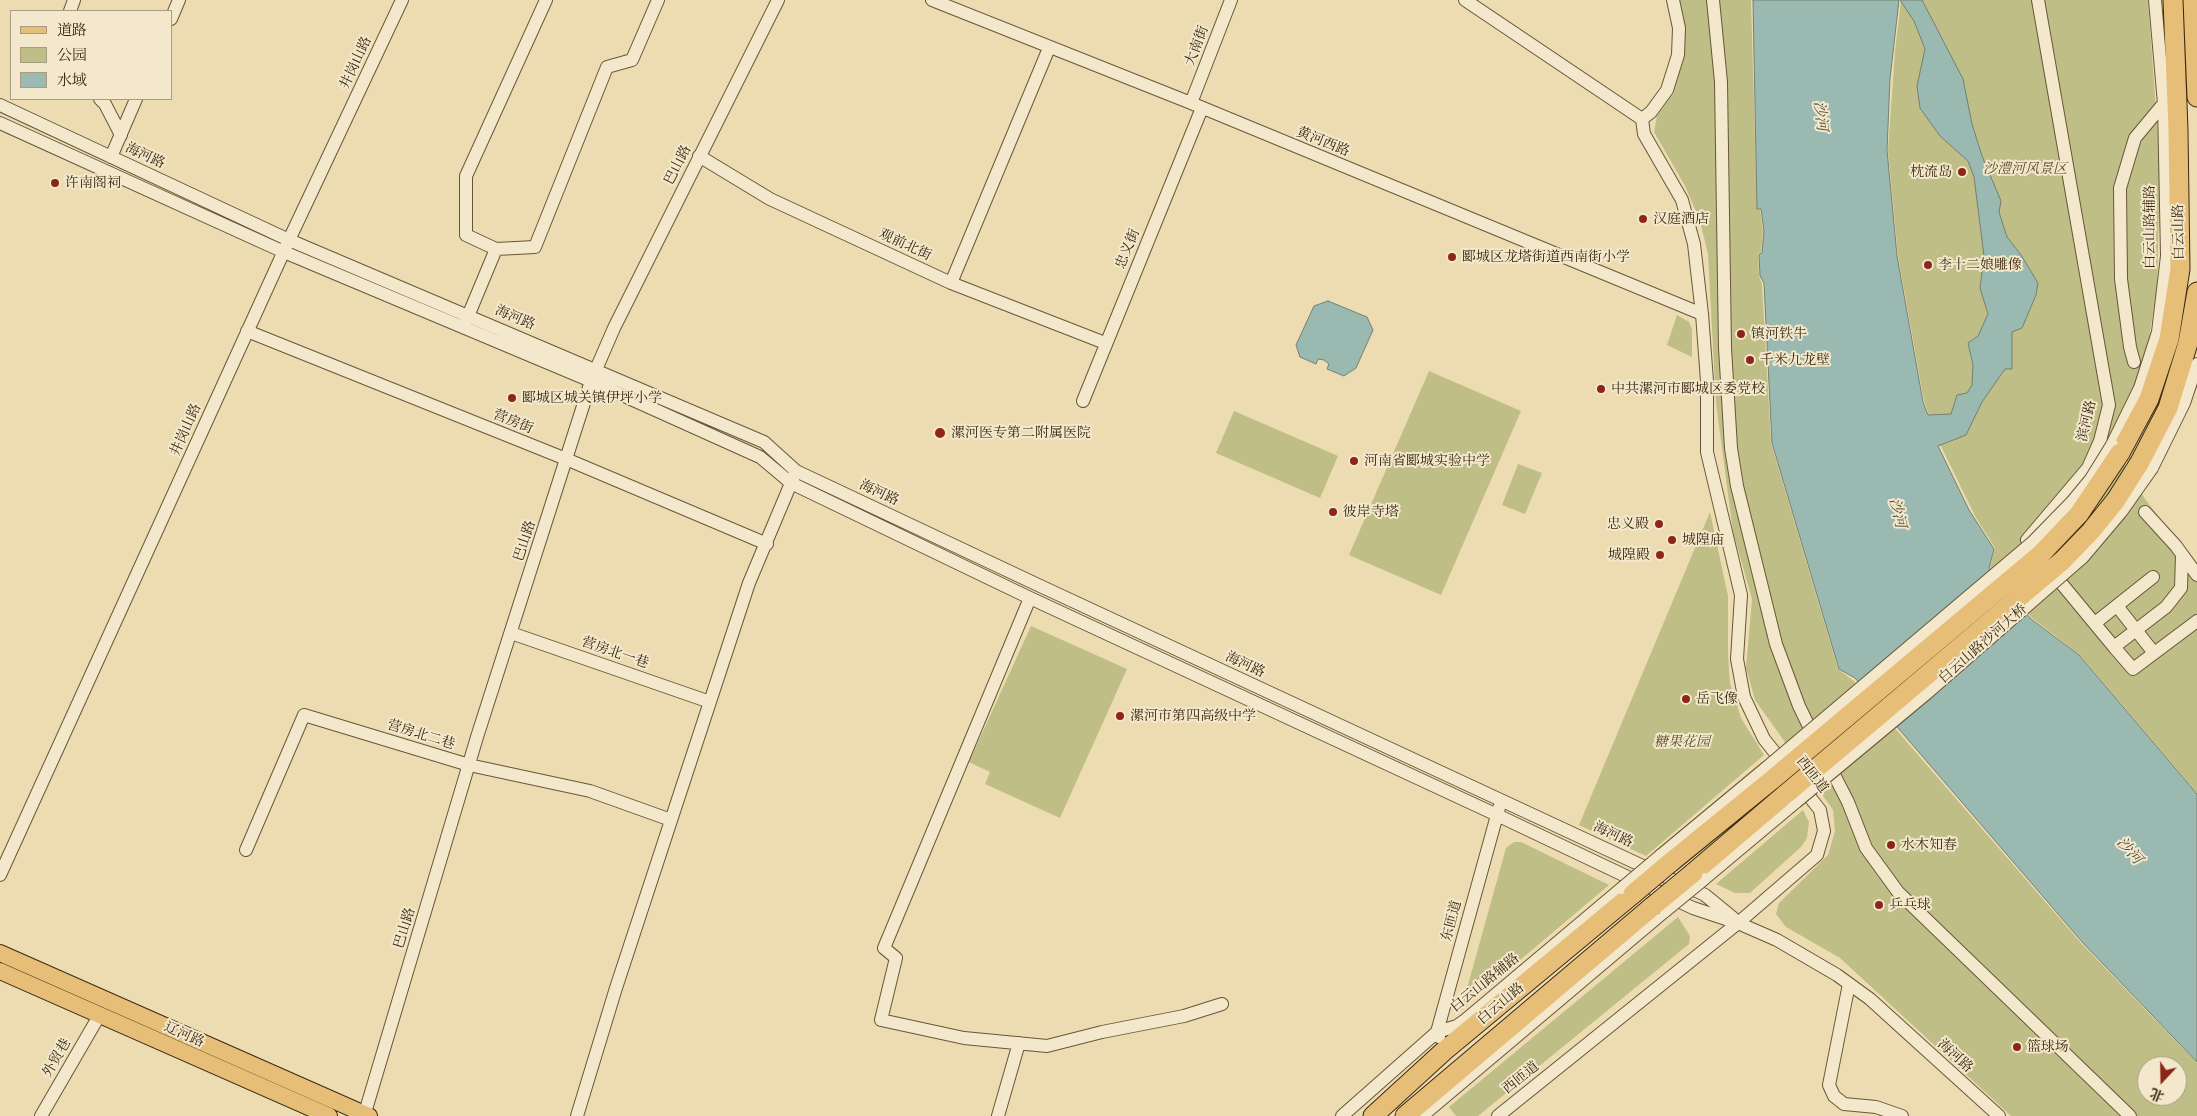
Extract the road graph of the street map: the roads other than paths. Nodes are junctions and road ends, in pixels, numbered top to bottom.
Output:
1 (179, 0) edge
2 (402, 0) edge
3 (546, 0) edge
4 (658, 0) edge
5 (778, 0) edge
6 (932, 0) edge
7 (1231, 0) edge
8 (1465, 0) edge
9 (1673, 0) edge
10 (1714, 0) edge
11 (2038, 0) edge
12 (2155, 0) edge
13 (2173, 0) edge
14 (2193, 0) edge
15 (172, 17) edge
16 (1049, 48) junction
17 (2177, 88) junction
18 (2197, 97) edge
19 (101, 100) edge
20 (136, 100) edge
21 (2164, 104) junction
22 (0, 105) edge
23 (1196, 106) junction
24 (1642, 119) junction
25 (0, 123) edge
26 (121, 135) junction
27 (699, 156) junction
28 (111, 157) junction
29 (289, 240) junction
30 (496, 249) junction
31 (284, 252) junction
32 (951, 283) junction
33 (2197, 292) edge
34 (1702, 314) junction
35 (466, 321) junction
36 (247, 331) junction
37 (1105, 343) junction
38 (2134, 362) dead end
39 (2197, 364) edge
40 (597, 369) junction
41 (591, 381) junction
42 (1083, 401) dead end
43 (2116, 449) junction
44 (566, 459) junction
45 (2146, 465) junction
46 (796, 471) junction
47 (791, 484) junction
48 (2145, 512) dead end
49 (766, 544) junction
50 (2182, 554) junction
51 (2197, 575) edge
52 (2153, 577) dead end
53 (1030, 598) junction
54 (2117, 606) junction
55 (2197, 620) edge
56 (2095, 623) junction
57 (2136, 630) junction
58 (511, 633) junction
59 (2114, 647) junction
60 (2154, 653) junction
61 (710, 702) junction
62 (469, 765) junction
63 (1502, 799) junction
64 (1497, 815) junction
65 (671, 820) junction
66 (246, 850) dead end
67 (0, 875) edge
68 (1698, 876) joint
69 (1627, 891) junction
70 (1738, 923) junction
71 (0, 953) edge
72 (0, 971) edge
73 (1849, 984) junction
74 (1222, 1004) dead end
75 (99, 1016) junction
76 (1437, 1032) junction
77 (1019, 1043) junction
78 (1444, 1051) junction
79 (366, 1115) edge
80 (1414, 1115) edge
81 (41, 1116) edge
82 (329, 1116) edge
83 (577, 1116) edge
84 (998, 1116) edge
85 (1342, 1116) edge
86 (1373, 1116) edge
87 (1498, 1116) edge
88 (1902, 1116) edge
89 (1999, 1116) edge
90 (2130, 1116) edge

1 - 15 street
2 - 29 street, 井岗山路
3 - 30 street
4 - 30 street
5 - 27 street, 巴山路
6 - 16 street, 黄河西路
7 - 23 street, 大南街
8 - 24 street
9 - 24 street
10 - 90 street
11 - 56 street, 滨河路
12 - 21 street, 白云山路辅路
13 - 17 highway, 白云山路
14 - 18 highway
16 - 23 street, 黄河西路
16 - 32 street
17 - 21 street
17 - 43 highway, 白云山路
19 - 26 street
20 - 26 street
21 - 38 street
21 - 43 street, 白云山路辅路
22 - 28 street, 海河路
23 - 34 street, 黄河西路
23 - 37 street, 忠义街
24 - 34 street, 西匝道
25 - 31 street, 海河路
26 - 28 street
27 - 32 street, 观前北街
27 - 40 street, 巴山路
28 - 29 street, 海河路
29 - 31 street, 井岗山路
29 - 35 street, 海河路
30 - 35 street
31 - 35 street, 海河路
31 - 36 street, 井岗山路
32 - 37 street, 观前北街
33 - 45 highway
34 - 70 street, 西匝道
35 - 40 street, 海河路
35 - 41 street, 海河路
36 - 44 street, 营房街
36 - 67 street, 井岗山路
37 - 42 street, 忠义街
39 - 45 street
40 - 41 street, 巴山路
40 - 46 street, 海河路
41 - 44 street, 巴山路
41 - 47 street, 海河路
43 - 69 highway, 白云山路, bridge
44 - 49 street, 营房街
44 - 58 street, 巴山路
45 - 68 highway, 白云山路沙河大桥, bridge
46 - 47 street
46 - 63 street, 海河路
47 - 49 street
47 - 53 street, 海河路
48 - 50 street
49 - 61 street
50 - 51 street
50 - 57 street
52 - 54 street
53 - 64 street, 海河路
53 - 77 street
54 - 56 street
54 - 57 street
55 - 60 street
56 - 59 street, 滨河路
57 - 59 street
57 - 60 street
58 - 61 street, 营房北一巷
58 - 62 street, 巴山路
59 - 60 street, 滨河路
61 - 65 street
62 - 65 street, 营房北二巷
62 - 66 street, 营房北二巷
62 - 79 street, 巴山路
63 - 64 street, 东匝道
63 - 70 street, 海河路
64 - 70 street, 海河路
64 - 76 street, 东匝道
65 - 83 street
68 - 80 highway, 白云山路, bridge
69 - 76 street, 白云山路辅路
69 - 78 highway, 白云山路
70 - 73 street, 海河路
70 - 87 street, 西匝道
71 - 79 main road, 辽河路
72 - 75 main road, 辽河路
73 - 88 street
73 - 89 street, 海河路
74 - 77 street
75 - 81 street, 外贸巷
75 - 82 main road, 辽河路
76 - 78 street
76 - 85 street, 白云山路辅路
77 - 84 street
78 - 86 highway, 白云山路

